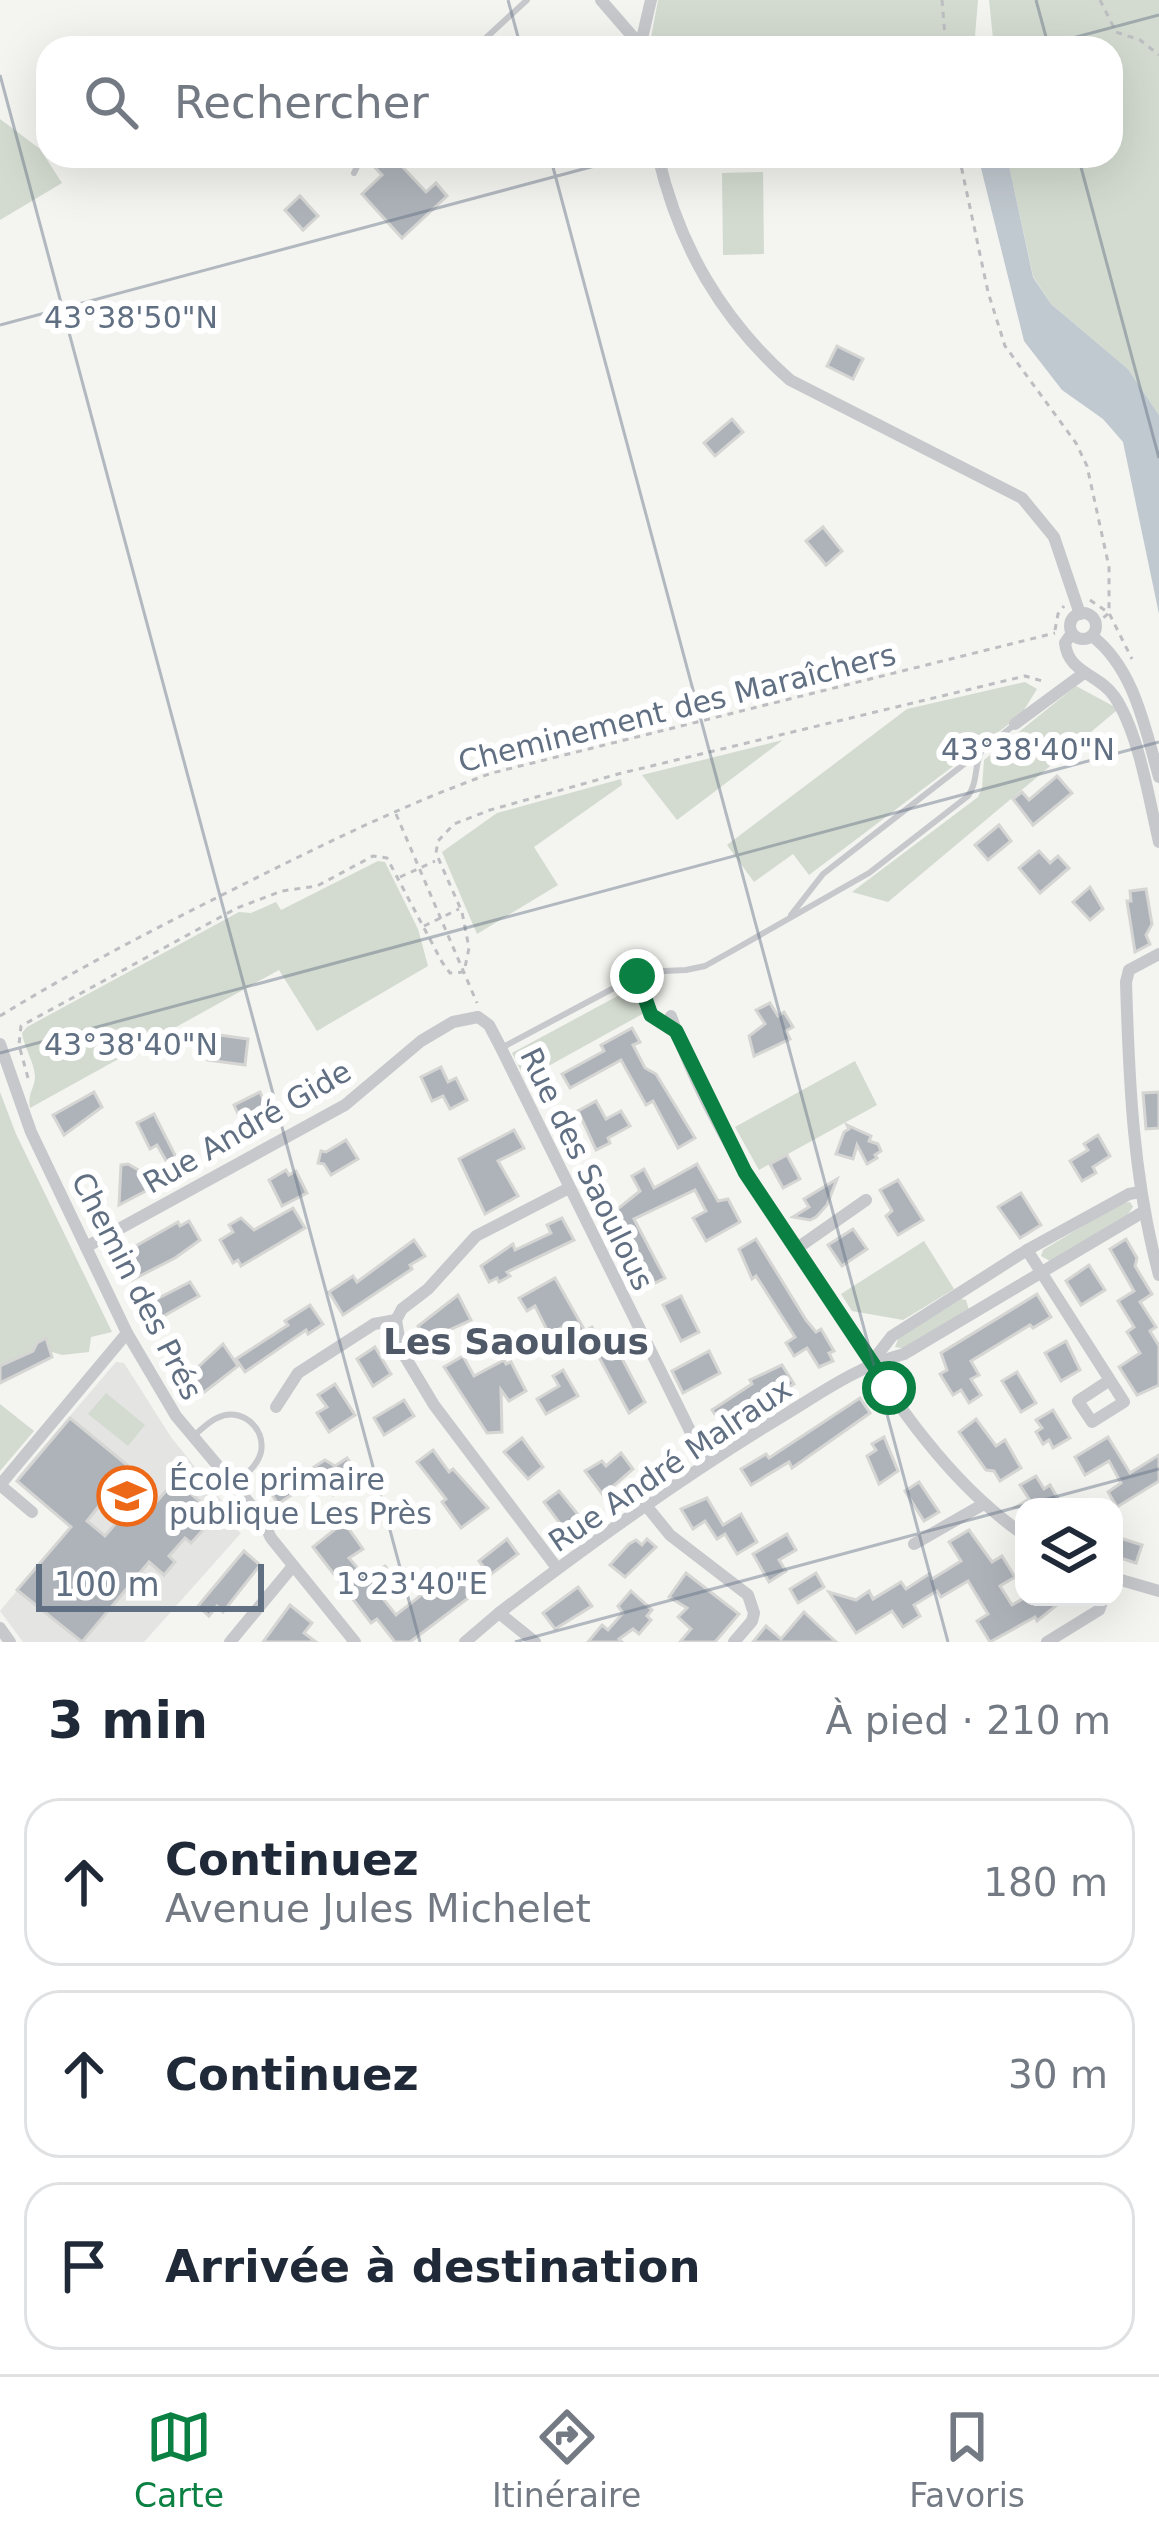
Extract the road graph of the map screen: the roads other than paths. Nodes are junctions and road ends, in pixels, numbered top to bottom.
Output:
1 (527, 0) edge
2 (601, 0) edge
3 (651, 0) edge
4 (488, 36) edge
5 (632, 36) edge
6 (642, 36) edge
7 (356, 168) edge
8 (662, 168) edge
9 (354, 173) dead end
10 (1078, 607) junction
11 (1094, 630) junction
12 (1064, 636) junction
13 (1084, 673) junction
14 (1015, 724) joint
15 (981, 752) junction
16 (1159, 777) edge
17 (1159, 842) edge
18 (820, 879) junction
19 (832, 897) junction
20 (789, 918) junction
21 (1159, 954) edge
22 (671, 1016) dead end
23 (484, 1021) joint
24 (0, 1044) edge
25 (501, 1048) junction
26 (569, 1188) junction
27 (1140, 1192) junction
28 (866, 1200) dead end
29 (1144, 1212) junction
30 (86, 1247) junction
31 (796, 1249) junction
32 (1027, 1250) junction
33 (1156, 1257) edge
34 (1040, 1271) junction
35 (1159, 1275) edge
36 (966, 1289) junction
37 (980, 1308) junction
38 (396, 1320) junction
39 (127, 1333) junction
40 (871, 1363) junction
41 (1110, 1380) dead end
42 (276, 1407) dead end
43 (193, 1436) junction
44 (706, 1462) junction
45 (235, 1486) junction
46 (644, 1503) junction
47 (982, 1505) junction
48 (32, 1512) dead end
49 (1015, 1529) edge
50 (914, 1544) dead end
51 (293, 1566) junction
52 (557, 1568) junction
53 (1123, 1581) edge
54 (1159, 1592) edge
55 (1101, 1606) edge
56 (500, 1613) junction
57 (0, 1628) edge
58 (10, 1642) edge
59 (230, 1642) edge
60 (355, 1642) edge
61 (465, 1642) edge
62 (535, 1642) edge
63 (734, 1642) edge
64 (1047, 1642) edge

1 - 4 lane
2 - 5 street
3 - 6 street
7 - 9 lane
8 - 10 street
10 - 11 street
10 - 12 street
11 - 12 street
11 - 16 street
12 - 13 street
13 - 14 street
13 - 17 street
14 - 15 lane
15 - 18 lane
15 - 19 lane
18 - 19 lane
18 - 20 lane
19 - 20 lane
20 - 25 lane
21 - 27 street
22 - 31 street
23 - 25 street, Rue des Saoulous
23 - 30 street, Rue André Gide
24 - 30 street, Chemin des Prés
25 - 26 street, Rue des Saoulous
26 - 38 street
26 - 44 street, Rue des Saoulous
27 - 29 street
27 - 32 street
28 - 31 street
29 - 33 street
29 - 34 street
30 - 39 street, Chemin des Prés
31 - 40 street
32 - 34 street
32 - 36 street
33 - 35 street
34 - 37 street
34 - 41 street
36 - 37 street
36 - 40 street
37 - 40 street
38 - 42 street
38 - 52 street
39 - 43 street, Chemin des Prés
39 - 48 street
40 - 44 street, Rue André Malraux
40 - 47 street
43 - 45 street, Chemin des Prés
43 - 45 lane
44 - 46 street, Rue André Malraux
45 - 51 street, Chemin des Prés
46 - 52 street, Rue André Malraux
46 - 63 street
47 - 49 street
47 - 50 street
51 - 59 street
51 - 60 street, Chemin des Prés
52 - 56 street, Rue André Malraux
53 - 54 street
55 - 64 street
56 - 61 street, Rue André Malraux
56 - 62 street
57 - 58 street

